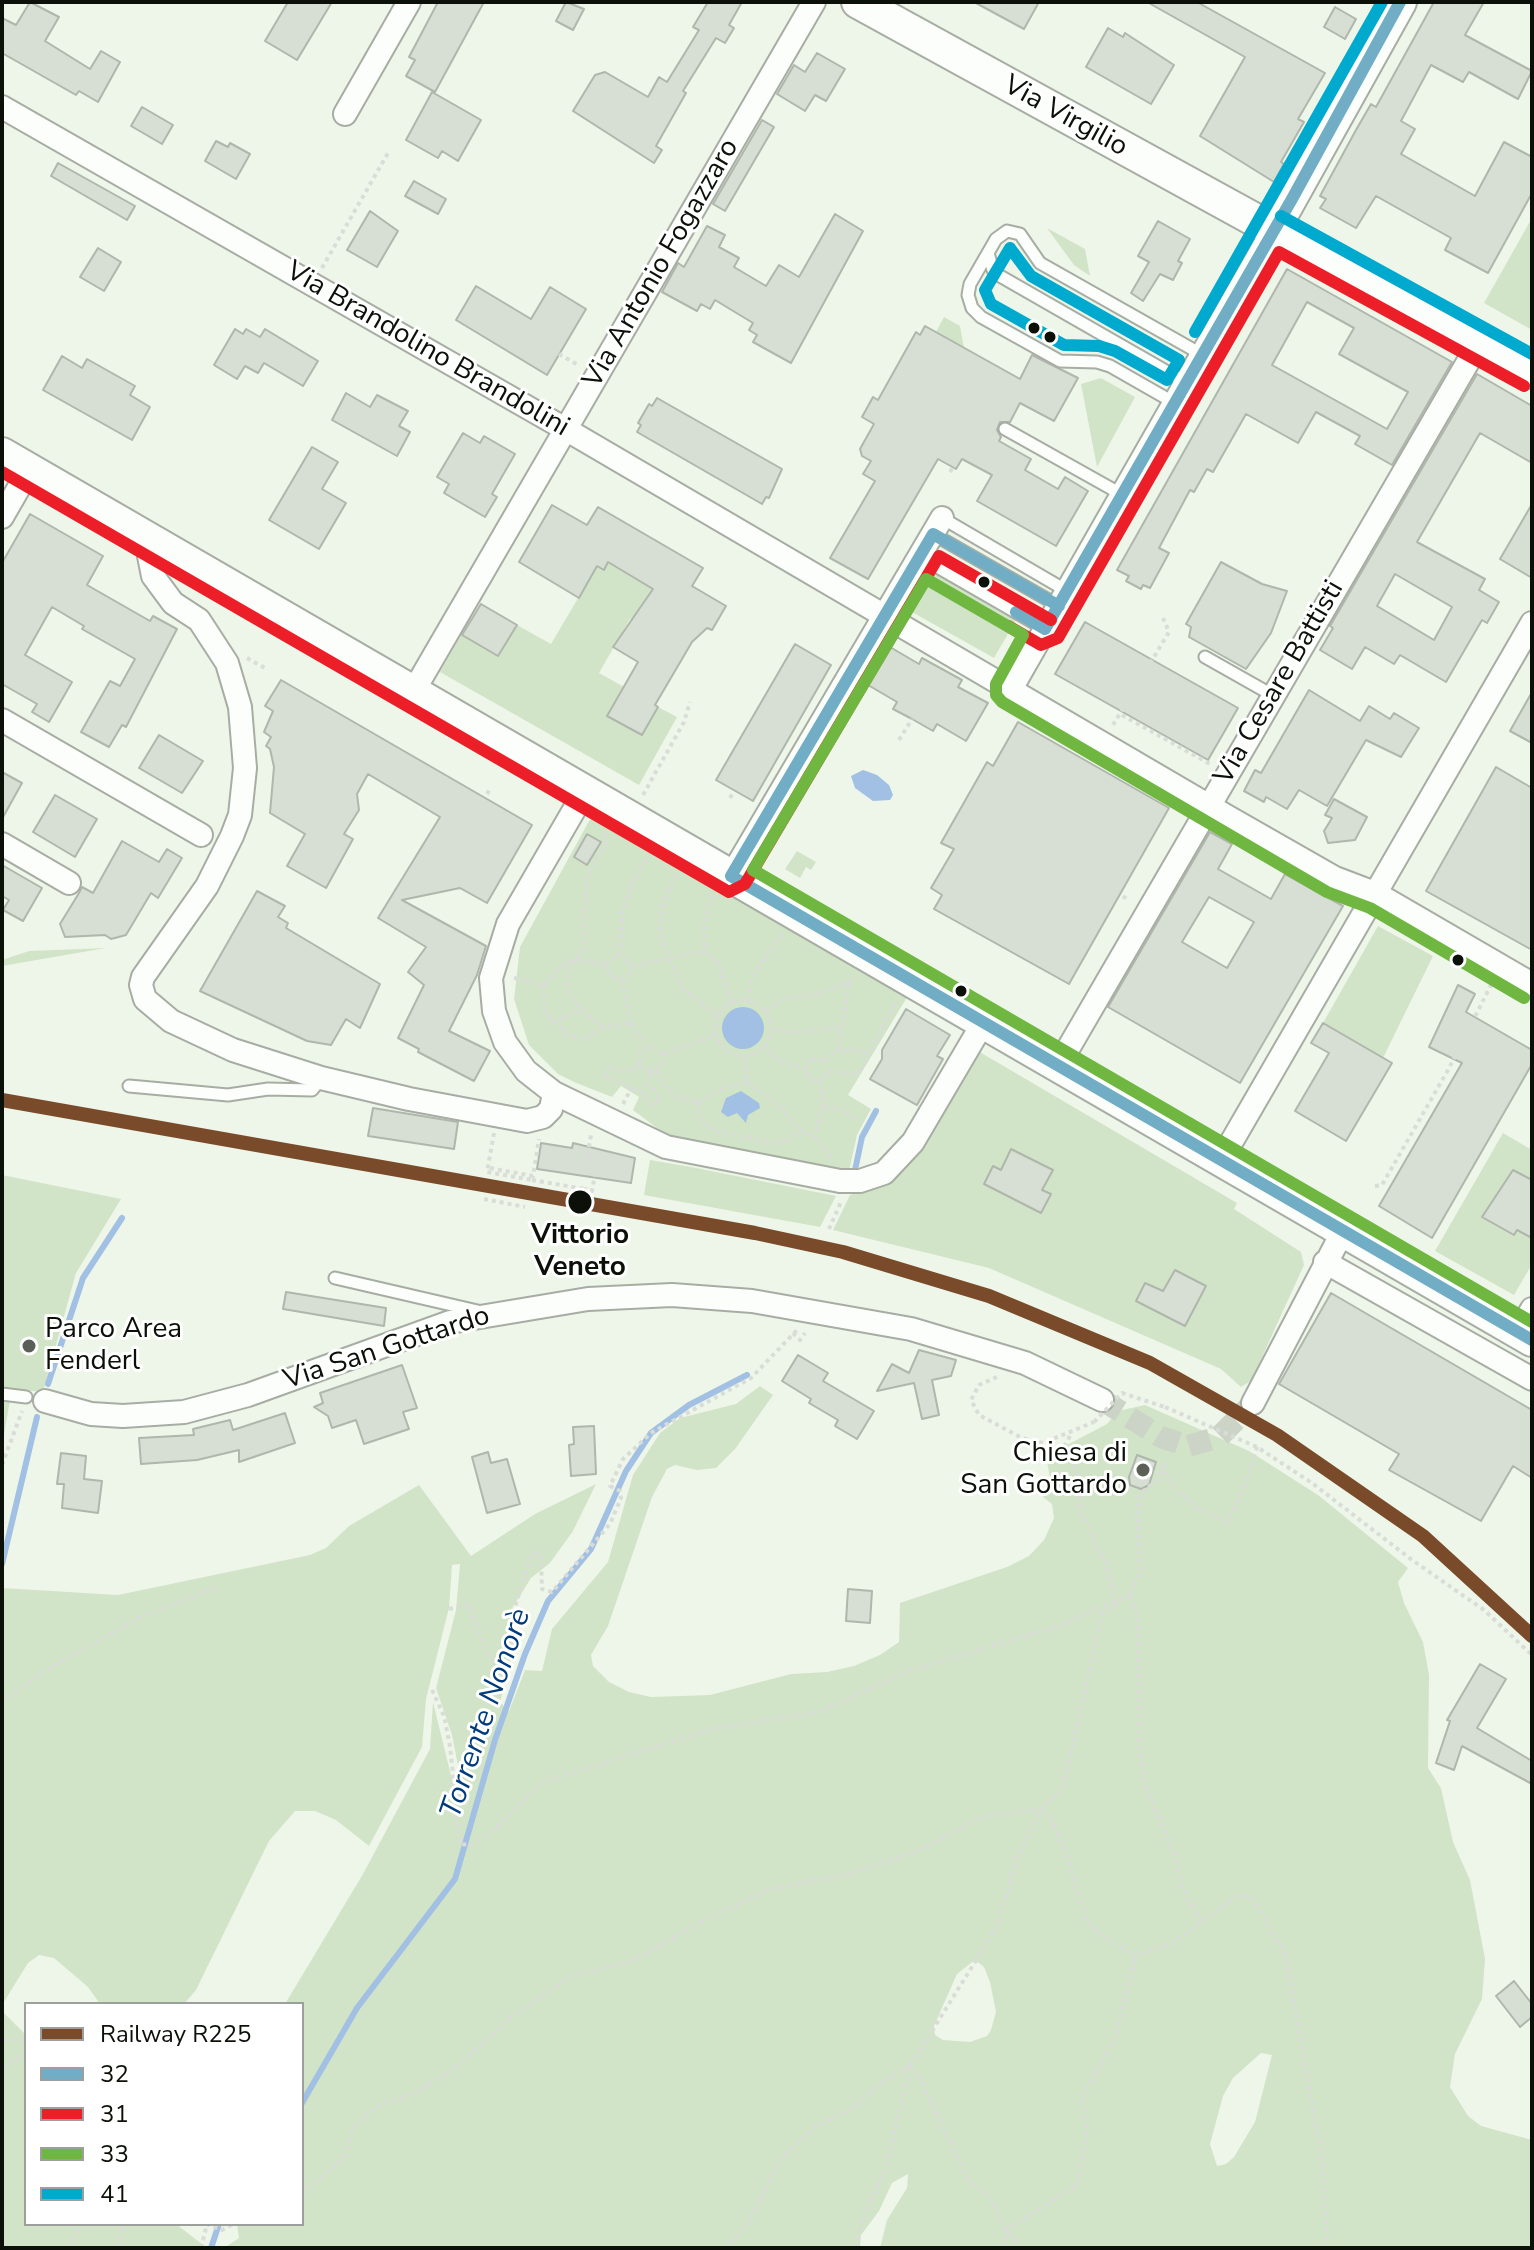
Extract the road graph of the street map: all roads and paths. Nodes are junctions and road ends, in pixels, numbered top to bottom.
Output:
1 (409, 2) edge
2 (814, 2) edge
3 (858, 2) edge
4 (1400, 2) edge
5 (2, 107) edge
6 (345, 114) dead end
7 (388, 153) dead end
8 (1273, 230) junction
9 (988, 252) junction
10 (317, 277) dead end
11 (1479, 343) junction
12 (559, 354) dead end
13 (1201, 354) junction
14 (574, 363) dead end
15 (1532, 372) edge
16 (1185, 382) junction
17 (1173, 402) junction
18 (1005, 429) dead end
19 (567, 430) junction
20 (16, 462) edge
21 (1121, 494) junction
22 (2, 517) edge
23 (938, 526) junction
24 (156, 544) junction
25 (920, 557) junction
26 (1063, 598) junction
27 (883, 614) junction
28 (1163, 618) dead end
29 (1532, 623) edge
30 (1045, 629) junction
31 (241, 654) dead end
32 (1205, 657) dead end
33 (265, 668) dead end
34 (1011, 689) junction
35 (413, 692) junction
36 (1274, 696) junction
37 (690, 702) dead end
38 (1122, 715) junction
39 (912, 719) dead end
40 (2, 720) edge
41 (1106, 733) dead end
42 (899, 740) dead end
43 (1216, 767) dead end
44 (585, 791) junction
45 (643, 795) dead end
46 (1209, 806) junction
47 (606, 827) dead end
48 (201, 835) dead end
49 (2, 844) edge
50 (650, 852) dead end
51 (955, 859) dead end
52 (972, 868) dead end
53 (680, 869) dead end
54 (69, 883) dead end
55 (723, 883) junction
56 (1377, 894) junction
57 (1123, 896) dead end
58 (1129, 901) dead end
59 (786, 930) dead end
60 (705, 951) junction
61 (619, 955) junction
62 (670, 958) junction
63 (576, 960) junction
64 (606, 964) junction
65 (631, 966) junction
66 (857, 971) dead end
67 (514, 978) dead end
68 (622, 980) junction
69 (849, 982) junction
70 (1492, 982) dead end
71 (1532, 984) edge
72 (544, 985) junction
73 (900, 995) dead end
74 (748, 1001) junction
75 (732, 1003) junction
76 (581, 1010) junction
77 (766, 1012) junction
78 (719, 1014) junction
79 (552, 1022) junction
80 (631, 1023) junction
81 (983, 1023) junction
82 (604, 1027) junction
83 (842, 1027) junction
84 (771, 1030) dead end
85 (717, 1035) junction
86 (764, 1045) junction
87 (645, 1047) junction
88 (838, 1049) junction
89 (867, 1052) junction
90 (663, 1054) junction
91 (745, 1056) junction
92 (825, 1061) junction
93 (640, 1065) junction
94 (1058, 1066) junction
95 (804, 1068) junction
96 (829, 1071) junction
97 (653, 1072) junction
98 (321, 1078) junction
99 (821, 1081) junction
100 (747, 1082) junction
101 (129, 1086) dead end
102 (554, 1093) junction
103 (697, 1101) junction
104 (823, 1107) junction
105 (497, 1116) junction
106 (861, 1121) dead end
107 (799, 1130) junction
108 (591, 1132) dead end
109 (815, 1137) junction
110 (820, 1144) dead end
111 (538, 1151) dead end
112 (1221, 1160) junction
113 (490, 1168) dead end
114 (533, 1178) junction
115 (1375, 1186) dead end
116 (585, 1189) junction
117 (484, 1199) dead end
118 (842, 1199) dead end
119 (525, 1207) dead end
120 (583, 1207) dead end
121 (829, 1229) dead end
122 (1343, 1231) junction
123 (1325, 1262) junction
124 (335, 1278) dead end
125 (489, 1314) junction
126 (1527, 1327) edge
127 (794, 1334) dead end
128 (1008, 1373) dead end
129 (1532, 1379) edge
130 (2, 1394) edge
131 (36, 1399) junction
132 (1102, 1400) tunnel mouth
133 (1253, 1403) tunnel mouth
134 (1071, 1434) junction
135 (1257, 1447) junction
136 (2, 1465) edge
137 (218, 1587) dead end
138 (1129, 1595) junction
139 (1116, 1601) junction
140 (449, 1609) dead end
141 (1532, 1655) edge
142 (432, 1690) dead end
143 (2, 1702) edge
144 (1041, 1809) junction
145 (1201, 1922) junction
146 (1136, 1956) junction
147 (2, 2040) edge
148 (24, 2041) edge
149 (24, 2056) edge
150 (2, 2066) edge
151 (910, 2066) junction
152 (304, 2192) edge
153 (79, 2226) edge
154 (123, 2226) edge
155 (206, 2226) edge
156 (1006, 2230) junction
157 (70, 2248) edge
158 (119, 2248) edge
159 (201, 2248) edge
160 (724, 2248) edge
161 (857, 2248) edge
162 (1004, 2248) edge
163 (1021, 2248) edge
164 (1328, 2248) edge

1 - 6 street
2 - 19 street, Via Antonio Fogazzaro
3 - 8 street, Via Virgilio
4 - 8 street
5 - 19 street, Via Brandolino Brandolini
7 - 10 path
8 - 11 street, Via Virgilio
8 - 13 street
9 - 13 lane
9 - 16 lane
9 - 17 lane
11 - 15 street, Via Virgilio
11 - 36 street, Via Cesare Battisti
12 - 14 path
13 - 16 street
16 - 17 street
17 - 21 street
18 - 21 lane
19 - 27 street, Via Brandolino Brandolini
19 - 35 street, Via Antonio Fogazzaro
20 - 22 street
20 - 24 street
21 - 26 street
23 - 25 street
23 - 26 lane
23 - 26 lane
24 - 35 street
24 - 98 street
25 - 27 street
25 - 30 lane
26 - 30 street
27 - 34 street, Via Brandolino Brandolini
27 - 55 street
28 - 38 path
29 - 56 street
30 - 34 street
31 - 33 path
32 - 36 lane
34 - 46 street, Via Brandolino Brandolini
35 - 44 street
36 - 46 street, Via Cesare Battisti
37 - 45 path
38 - 41 path
38 - 43 path
39 - 42 path
40 - 48 street
44 - 55 street
44 - 102 street
46 - 56 street, Via Brandolino Brandolini
46 - 94 street, Via Cesare Battisti
47 - 63 path
49 - 54 street
50 - 61 path
51 - 52 path
53 - 62 path
55 - 60 path
55 - 81 street
56 - 71 street, Via Brandolino Brandolini
56 - 112 street
57 - 58 path
59 - 74 path
60 - 62 path
60 - 75 path
61 - 64 path
61 - 65 path
62 - 65 path
62 - 78 path
63 - 64 path
63 - 72 path
63 - 76 path
64 - 68 path
65 - 68 path
66 - 69 path
67 - 72 path
68 - 80 path
69 - 77 path
69 - 83 path
70 - 115 path
72 - 79 path
73 - 89 path
74 - 75 path
74 - 77 path
75 - 78 path
76 - 79 path
76 - 82 path
77 - 86 path
78 - 85 path
79 - 82 path
80 - 82 path
80 - 87 path
81 - 94 street
81 - 102 street
83 - 84 path
83 - 88 path
85 - 90 path
85 - 91 path
86 - 91 path
86 - 95 path
87 - 90 path
87 - 93 path
88 - 89 path
88 - 92 path
89 - 96 path
90 - 97 path
91 - 100 path
92 - 95 path
92 - 96 path
93 - 97 path
93 - 97 path
94 - 112 street
95 - 99 path
96 - 99 path
97 - 103 path
98 - 101 lane
98 - 105 street
99 - 104 path
100 - 103 path
100 - 107 path
102 - 105 street
103 - 107 path
104 - 106 path
104 - 109 path
105 - 114 path
107 - 109 path
108 - 116 path
109 - 110 path
111 - 114 path
112 - 122 street
113 - 114 path
114 - 116 path
116 - 120 path
117 - 119 path
118 - 121 path
122 - 123 street
122 - 126 street
123 - 129 street
123 - 133 street
124 - 125 lane
125 - 131 street, Via San Gottardo
125 - 132 street, Via San Gottardo
127 - 140 path
128 - 134 path
130 - 131 lane
131 - 136 path
134 - 135 path, bridge
134 - 139 path
135 - 138 path
135 - 141 path
137 - 143 path
138 - 139 path
138 - 144 path
138 - 145 path
139 - 142 path
144 - 146 path
144 - 151 path
144 - 152 path
145 - 146 path
145 - 164 path
146 - 156 path
147 - 148 path
149 - 150 path
151 - 156 path
151 - 160 path
151 - 161 path
153 - 157 path
154 - 158 path
155 - 159 path
156 - 162 path
156 - 163 path

